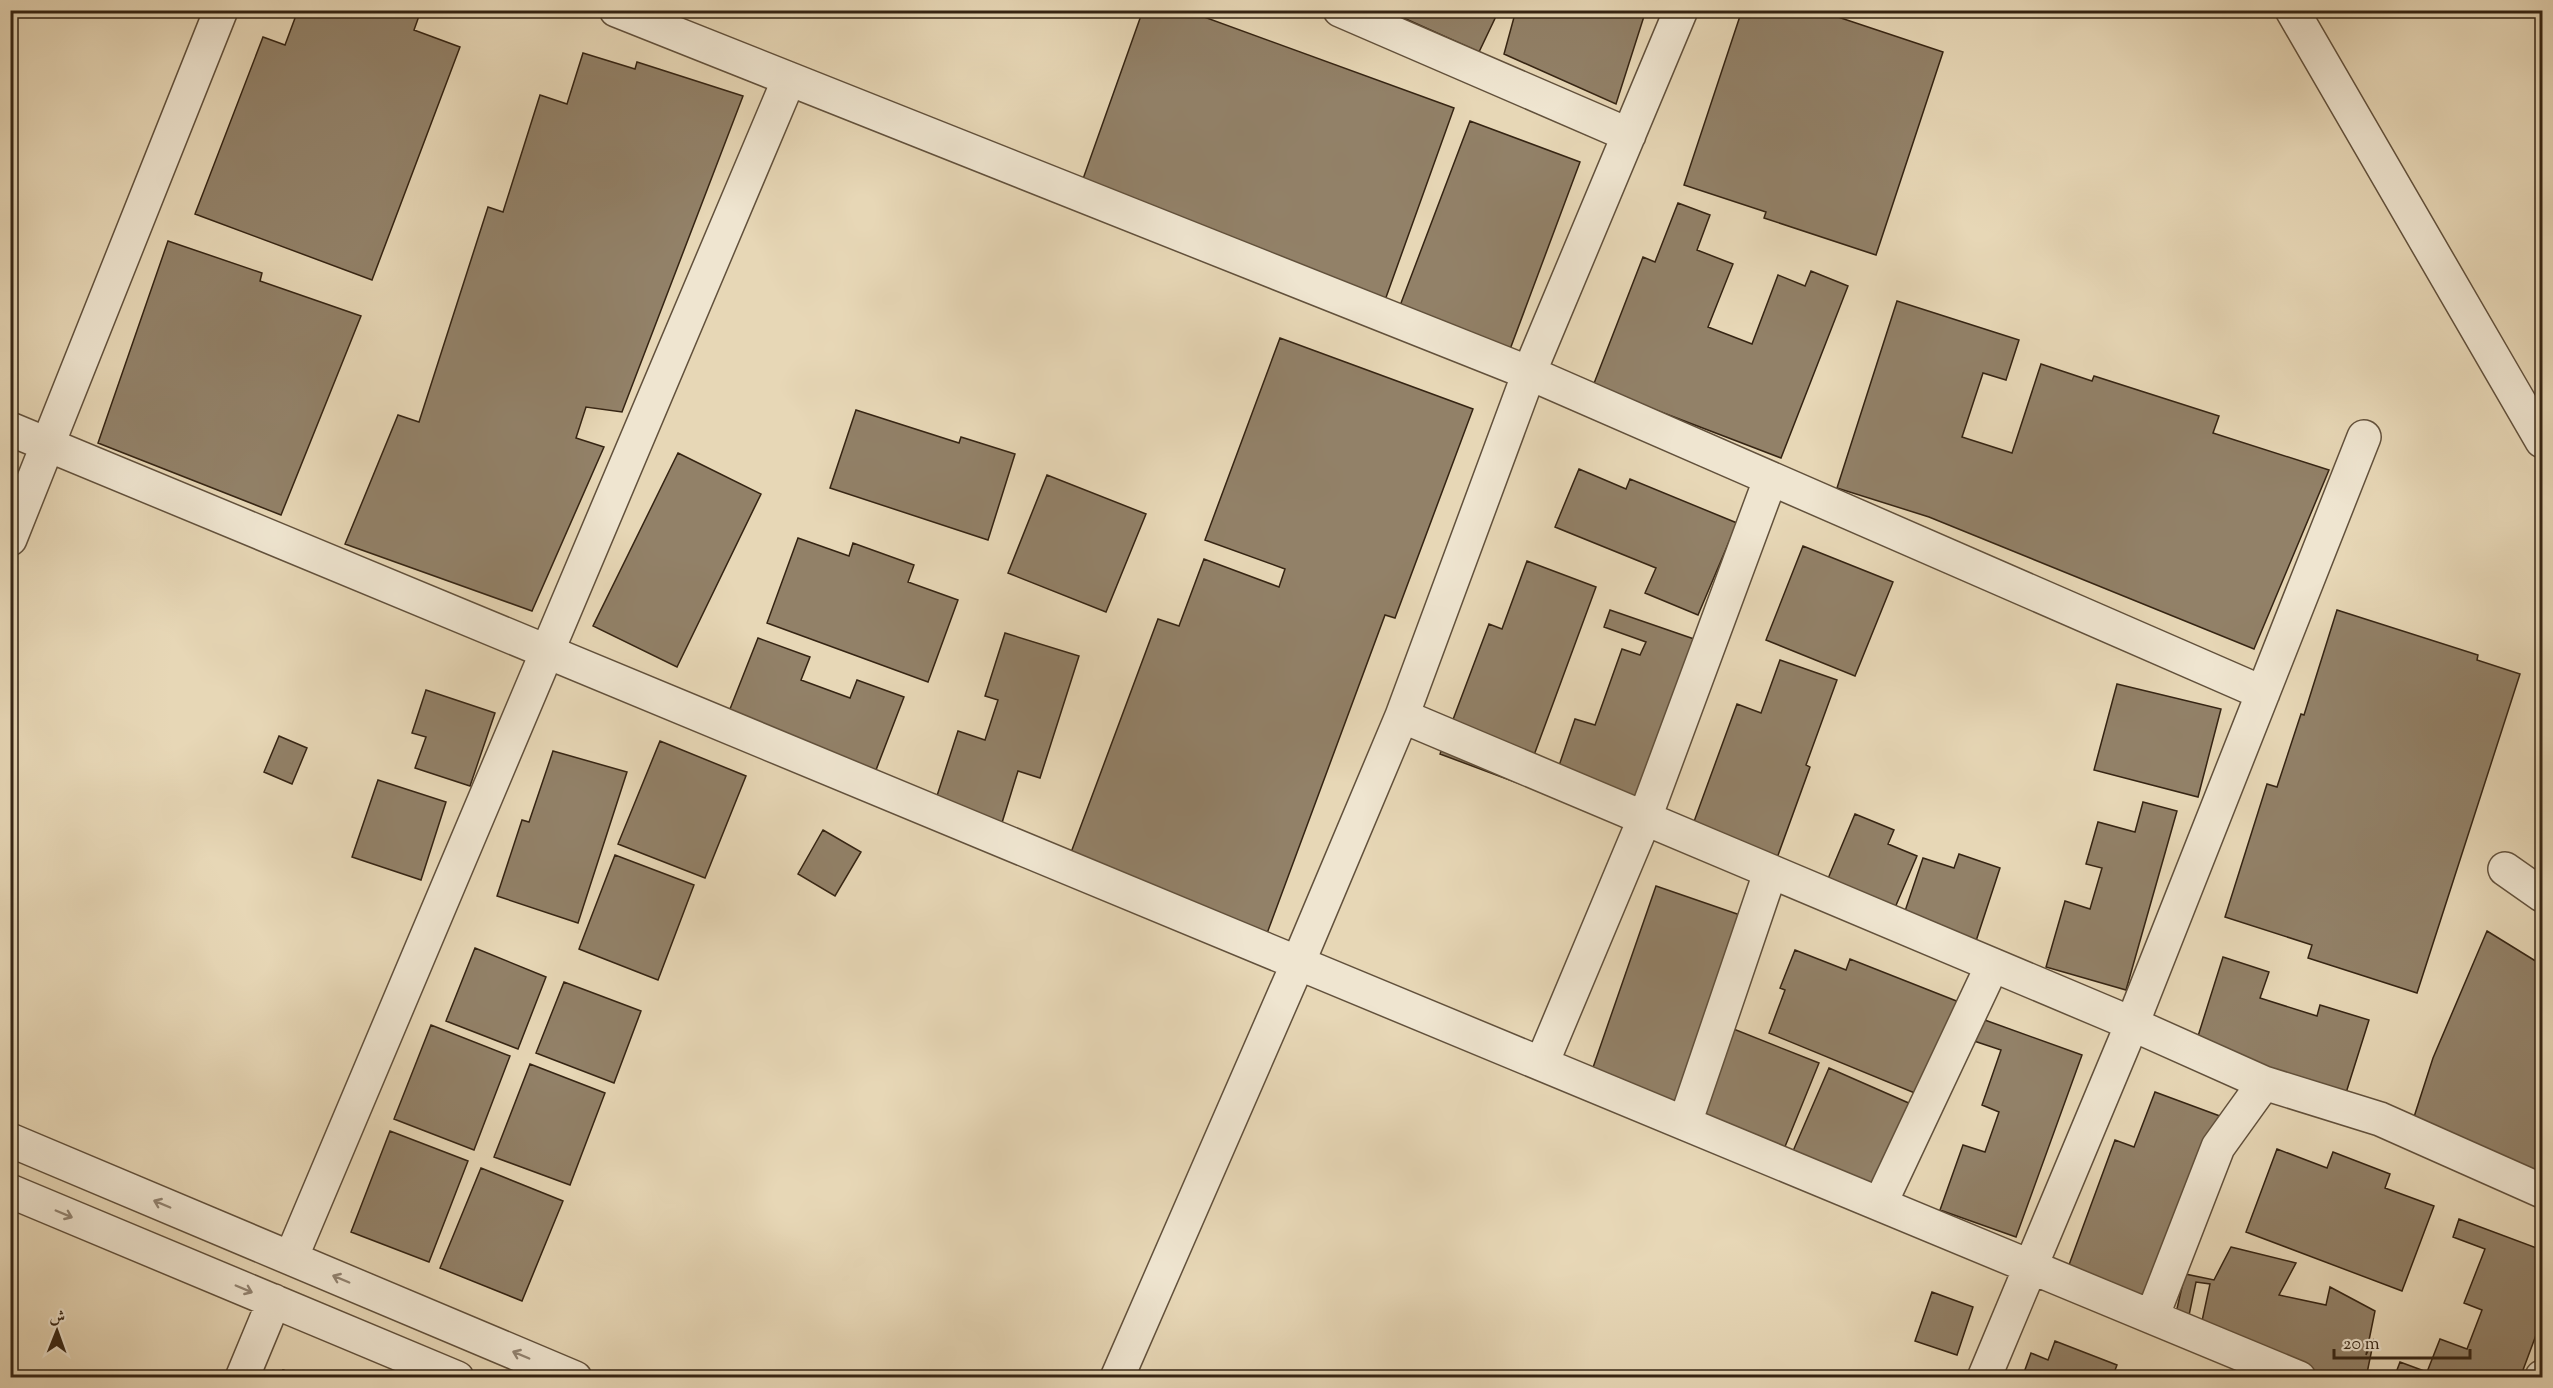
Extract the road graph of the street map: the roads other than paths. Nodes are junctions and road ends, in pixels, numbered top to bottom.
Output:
1 (221, 10) edge
2 (616, 10) edge
3 (1340, 10) edge
4 (1681, 10) edge
5 (2292, 10) edge
6 (789, 79) junction
7 (1629, 135) junction
8 (1529, 374) junction
9 (10, 429) edge
10 (2364, 438) dead end
11 (2542, 441) edge
12 (48, 444) junction
13 (1770, 480) junction
14 (10, 539) edge
15 (548, 651) junction
16 (2263, 693) junction
17 (1402, 716) junction
18 (1644, 820) junction
19 (2505, 869) dead end
20 (1770, 873) junction
21 (2542, 895) edge
22 (1298, 963) junction
23 (1992, 966) junction
24 (2132, 1023) junction
25 (1542, 1063) junction
26 (2264, 1083) junction
27 (1684, 1123) junction
28 (10, 1140) edge
29 (10, 1191) edge
30 (2542, 1191) edge
31 (1880, 1204) junction
32 (291, 1258) junction
33 (2032, 1267) junction
34 (274, 1301) junction
35 (2152, 1317) junction
36 (2258, 1370) edge
37 (242, 1377) edge
38 (457, 1377) edge
39 (575, 1377) edge
40 (1117, 1377) edge
41 (1984, 1377) edge
42 (2299, 1377) edge

1 - 12 street
2 - 6 street
3 - 7 street
4 - 7 street
5 - 11 street
6 - 8 street
6 - 15 street
7 - 8 street
8 - 13 street
8 - 17 street
9 - 12 street
10 - 16 street
12 - 14 street
12 - 15 street
13 - 16 street
13 - 18 street
15 - 22 street
15 - 32 street
16 - 24 street
17 - 18 street
17 - 22 street
18 - 20 street
18 - 25 street
19 - 21 street
20 - 23 street
20 - 27 street
22 - 25 street
22 - 40 street
23 - 24 street
23 - 31 street
24 - 26 street
24 - 33 street
25 - 27 street
26 - 30 street
26 - 35 street
27 - 31 street
32 -> 28 street
29 -> 34 street
31 - 33 street
39 -> 32 street
33 - 35 street
33 - 41 street
34 - 37 street
34 - 38 street
35 - 36 street
36 - 42 street

